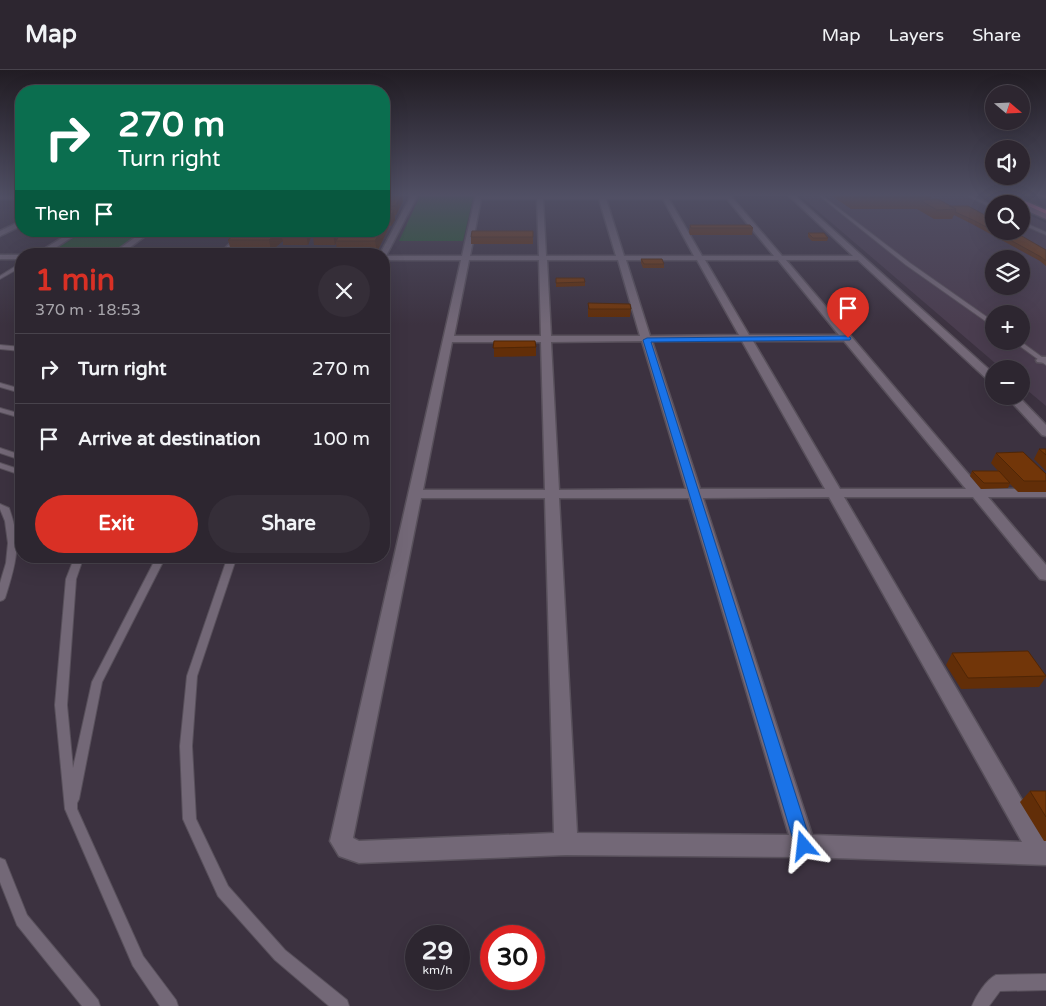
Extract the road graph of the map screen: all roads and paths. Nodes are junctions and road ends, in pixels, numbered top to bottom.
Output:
1 (67, 238) edge
2 (139, 238) edge
3 (240, 238) edge
4 (469, 238) edge
5 (541, 238) edge
6 (615, 238) edge
7 (689, 238) edge
8 (763, 238) edge
9 (838, 238) edge
10 (874, 238) edge
11 (50, 248) edge
12 (125, 248) edge
13 (229, 248) edge
14 (0, 257) edge
15 (15, 257) edge
16 (390, 258) edge
17 (465, 258) junction
18 (860, 258) junction
19 (542, 259) junction
20 (622, 259) junction
21 (701, 259) junction
22 (781, 259) junction
23 (15, 269) edge
24 (0, 278) edge
25 (985, 319) edge
26 (848, 338) junction
27 (447, 340) junction
28 (546, 340) junction
29 (647, 340) junction
30 (747, 340) junction
31 (0, 347) edge
32 (15, 348) edge
33 (1029, 350) edge
34 (1044, 361) edge
35 (985, 372) edge
36 (0, 385) edge
37 (15, 389) edge
38 (1020, 405) edge
39 (0, 410) edge
40 (15, 414) edge
41 (1046, 432) edge
42 (0, 450) edge
43 (15, 456) edge
44 (0, 465) edge
45 (15, 471) edge
46 (977, 493) junction
47 (1046, 493) edge
48 (414, 494) junction
49 (552, 494) junction
50 (694, 494) junction
51 (835, 494) junction
52 (0, 506) edge
53 (77, 563) edge
54 (158, 563) edge
55 (230, 563) edge
56 (1046, 576) edge
57 (0, 598) edge
58 (71, 809) junction
59 (566, 844) junction
60 (804, 846) junction
61 (1043, 854) edge
62 (0, 865) edge
63 (1046, 982) edge
64 (92, 1006) edge
65 (170, 1006) edge
66 (340, 1006) edge
67 (980, 1006) edge

1 - 11 street
2 - 12 street
3 - 13 street
4 - 17 street
5 - 19 street
6 - 20 street
7 - 21 street
8 - 22 street
9 - 18 street
10 - 25 lane
14 - 15 street
16 - 17 street
17 - 19 street
17 - 27 street
18 - 22 street
18 - 35 street
19 - 20 street
19 - 28 street
20 - 21 street
20 - 29 street
21 - 22 street
21 - 30 street
22 - 26 street
23 - 24 lane
26 - 30 street
26 - 46 street
27 - 28 street
27 - 48 street
28 - 29 street
28 - 49 street
29 - 30 street
29 - 50 street
30 - 51 street
31 - 32 lane
33 - 34 lane
36 - 37 lane
38 - 41 street
39 - 40 lane
42 - 43 lane
44 - 45 lane
46 - 47 street
46 - 51 street
46 - 56 street
48 - 49 street
48 - 59 street
49 - 50 street
49 - 59 street
50 - 51 street
50 - 60 street
51 - 61 street
52 - 57 lane
53 - 58 lane
54 - 58 lane
55 - 66 lane
58 - 65 lane
59 - 60 street
60 - 61 street
62 - 64 lane
63 - 67 lane

